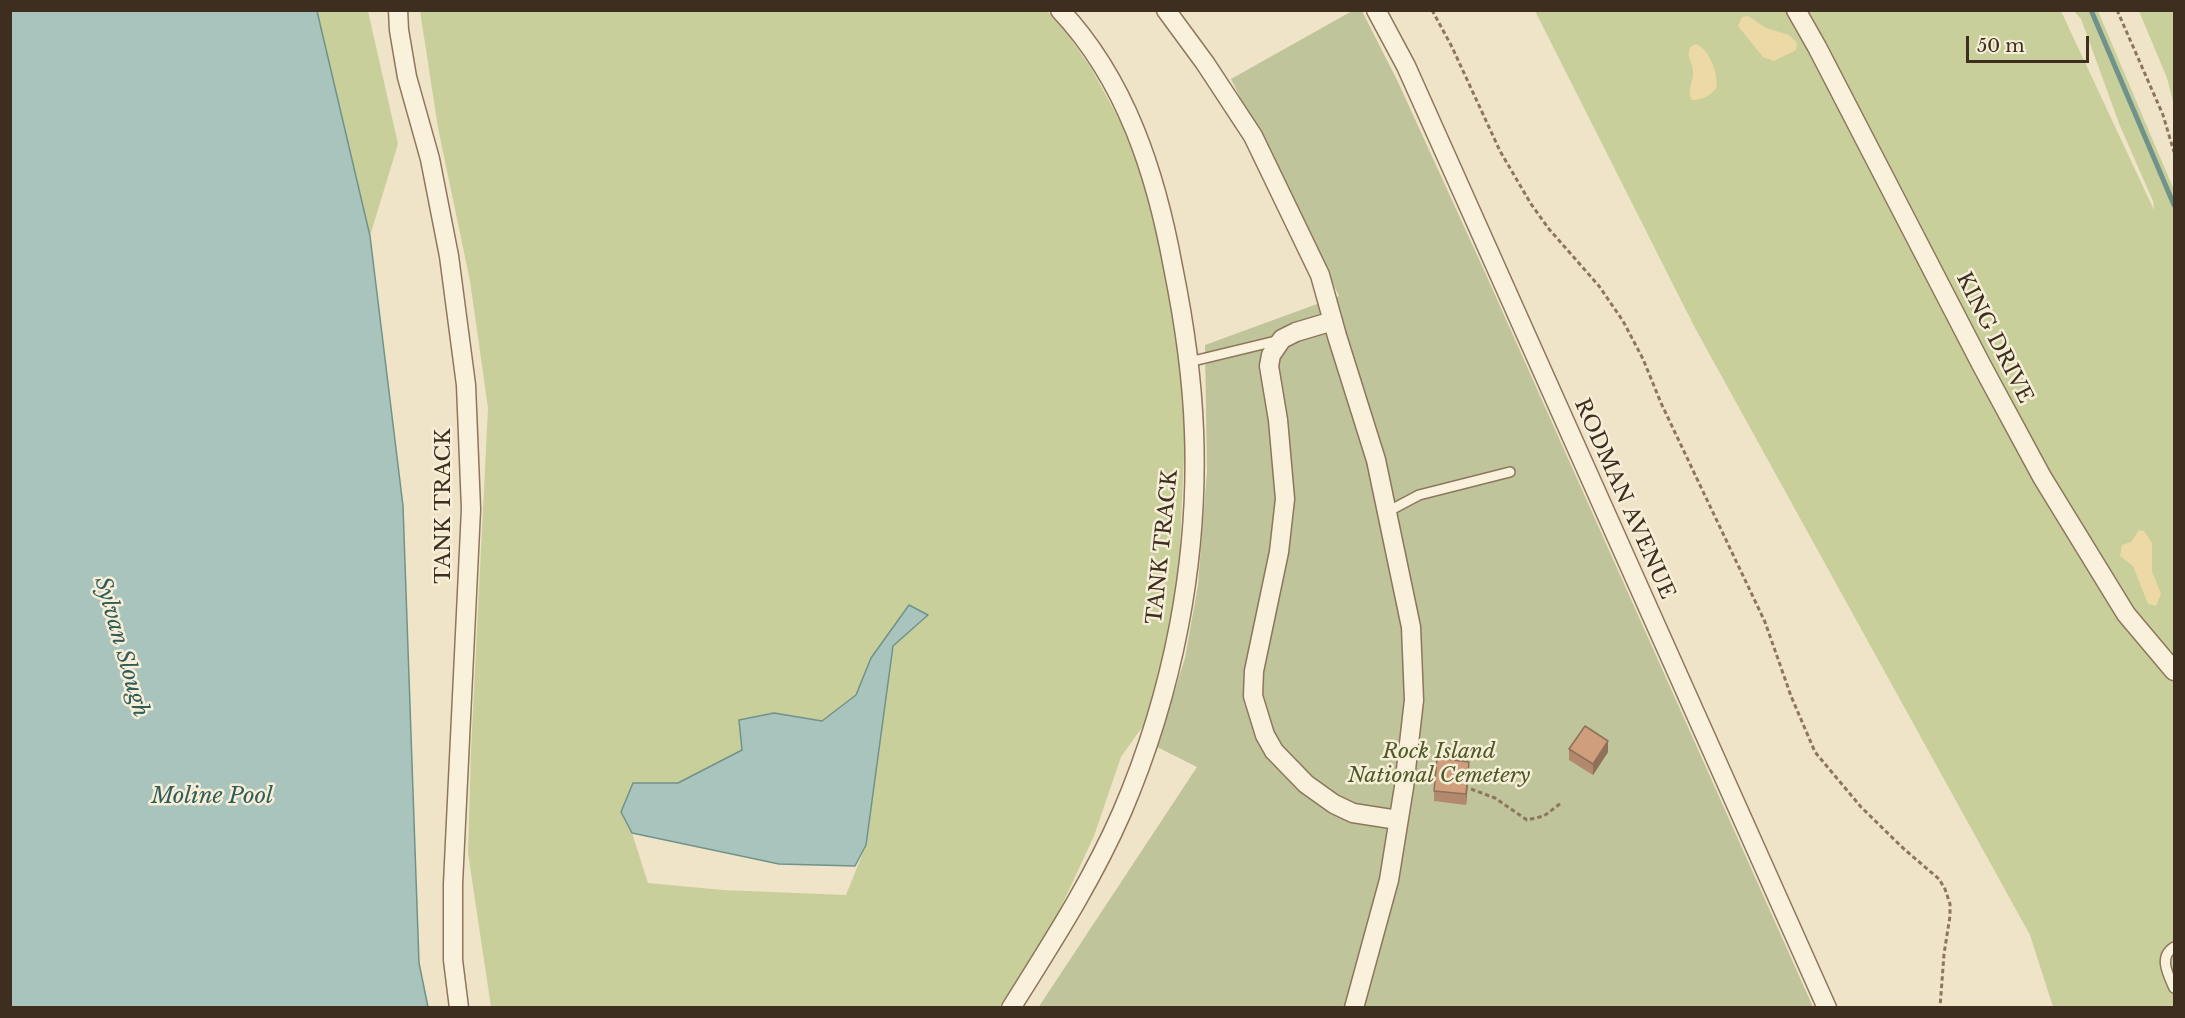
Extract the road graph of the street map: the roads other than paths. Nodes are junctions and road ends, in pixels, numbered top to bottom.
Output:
1 (398, 10) edge
2 (1060, 10) edge
3 (1166, 10) edge
4 (1376, 10) edge
5 (1796, 10) edge
6 (1333, 321) junction
7 (1281, 339) junction
8 (1189, 362) junction
9 (1510, 472) dead end
10 (1387, 512) junction
11 (2175, 671) edge
12 (1398, 820) junction
13 (2175, 947) edge
14 (2175, 988) edge
15 (459, 1008) edge
16 (1011, 1008) edge
17 (1354, 1008) edge
18 (1827, 1008) edge

1 - 15 street, TANK TRACK
2 - 8 street, TANK TRACK
3 - 6 street
4 - 18 street, RODMAN AVENUE
5 - 11 street, KING DRIVE
6 - 7 street
6 - 10 street
7 - 8 lane
7 - 12 street
8 - 16 street, TANK TRACK
9 - 10 lane
10 - 12 street
12 - 17 street
13 - 14 lane

